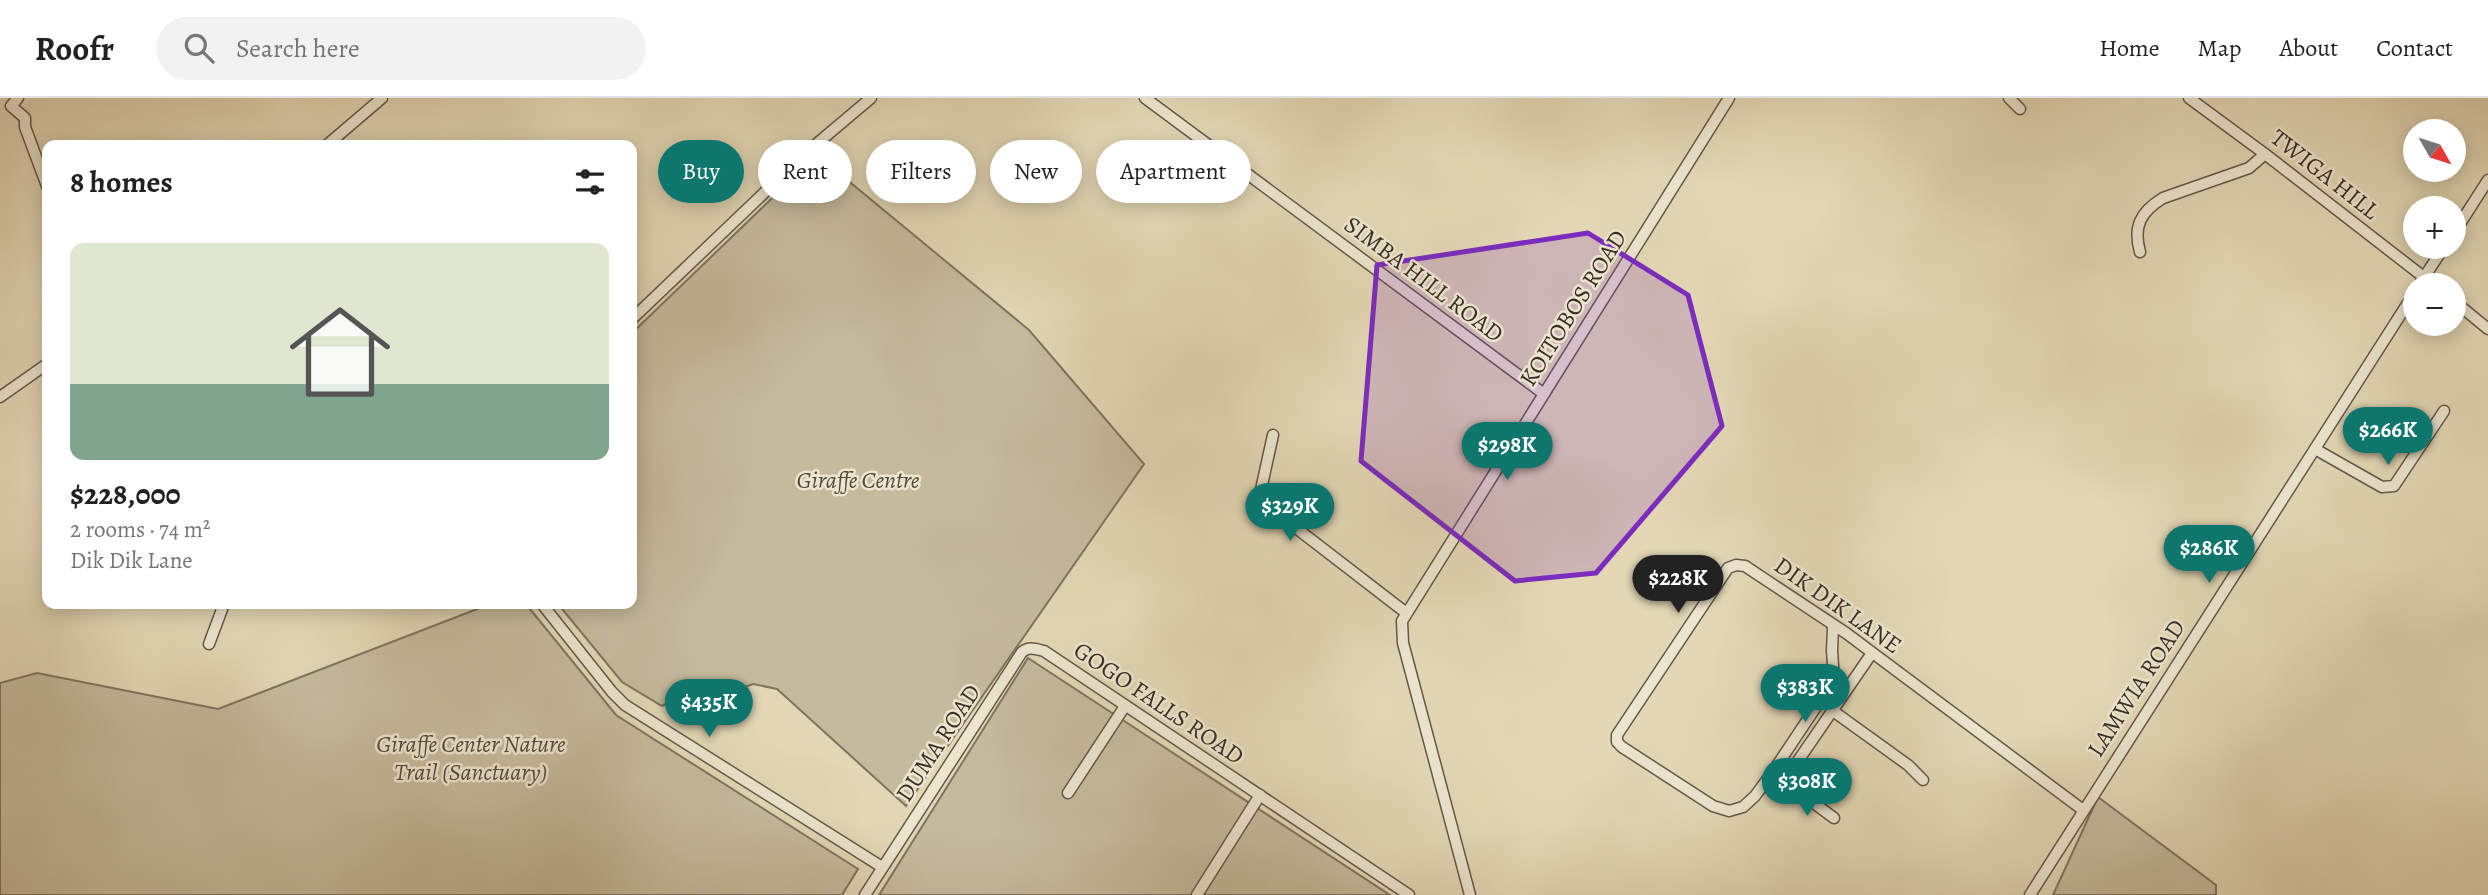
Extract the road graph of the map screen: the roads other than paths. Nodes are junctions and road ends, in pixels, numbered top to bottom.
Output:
1 (18, 98) edge
2 (382, 98) edge
3 (871, 98) edge
4 (1145, 98) edge
5 (1729, 98) edge
6 (2009, 98) edge
7 (2193, 99) edge
8 (2020, 109) dead end
9 (333, 140) edge
10 (2265, 154) junction
11 (42, 173) edge
12 (2488, 180) edge
13 (2466, 214) edge
14 (2140, 252) dead end
15 (2412, 273) edge
16 (2403, 311) edge
17 (2466, 311) edge
18 (637, 314) edge
19 (2488, 329) edge
20 (42, 371) edge
21 (1544, 394) junction
22 (0, 397) edge
23 (2444, 411) dead end
24 (1273, 435) dead end
25 (2315, 449) junction
26 (222, 609) edge
27 (546, 609) edge
28 (1405, 612) junction
29 (1833, 627) junction
30 (209, 644) dead end
31 (1033, 648) joint
32 (1872, 653) junction
33 (1125, 706) junction
34 (1833, 711) junction
35 (1923, 780) dead end
36 (1068, 793) dead end
37 (1261, 795) junction
38 (2083, 810) junction
39 (1834, 818) dead end
40 (882, 867) junction
41 (1392, 884) junction
42 (865, 895) edge
43 (1197, 895) edge
44 (1385, 895) edge
45 (1409, 895) edge
46 (1470, 895) edge
47 (2030, 895) edge

1 - 11 street
2 - 9 street
3 - 18 street
4 - 21 street, SIMBA HILL ROAD
5 - 21 street, KOITOBOS ROAD
6 - 8 street
7 - 10 street, TWIGA HILL
10 - 14 street
10 - 15 street, TWIGA HILL
12 - 13 street
16 - 25 street, LAMWIA ROAD
17 - 19 street
20 - 22 street
21 - 28 street, KOITOBOS ROAD
23 - 25 street
24 - 28 street
25 - 38 street, LAMWIA ROAD
26 - 30 street
27 - 40 street
28 - 46 street
29 - 29 street, DIK DIK LANE
29 - 32 street, DIK DIK LANE
31 - 33 street, GOGO FALLS ROAD
31 - 40 street, DUMA ROAD
32 - 34 street
32 - 38 street, DIK DIK LANE
33 - 36 street
33 - 37 street, GOGO FALLS ROAD
34 - 35 street
34 - 39 street
37 - 41 street, GOGO FALLS ROAD
37 - 43 street
38 - 47 street, LAMWIA ROAD
40 - 42 street, DUMA ROAD
41 - 44 street
41 - 45 street, GOGO FALLS ROAD

